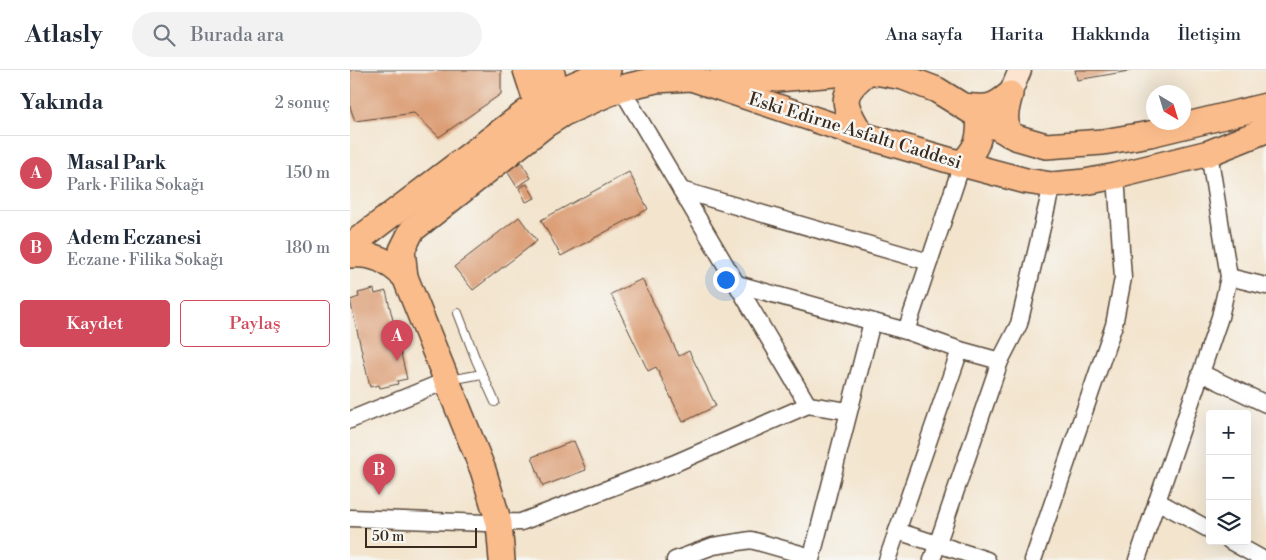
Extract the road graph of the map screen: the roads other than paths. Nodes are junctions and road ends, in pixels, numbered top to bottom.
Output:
1 (526, 70) edge
2 (723, 70) edge
3 (1020, 70) edge
4 (869, 71) junction
5 (614, 79) edge
6 (548, 88) edge
7 (1010, 94) junction
8 (1266, 106) edge
9 (971, 112) junction
10 (1266, 130) edge
11 (861, 134) junction
12 (1009, 134) junction
13 (1210, 153) junction
14 (962, 164) junction
15 (1116, 176) junction
16 (1052, 185) junction
17 (682, 190) junction
18 (350, 246) edge
19 (350, 255) edge
20 (929, 262) junction
21 (1229, 276) junction
22 (405, 277) junction
23 (737, 284) junction
24 (1266, 286) edge
25 (458, 313) dead end
26 (872, 322) junction
27 (906, 331) junction
28 (960, 350) junction
29 (1000, 361) junction
30 (482, 374) junction
31 (1201, 374) junction
32 (448, 380) junction
33 (495, 402) dead end
34 (1266, 404) edge
35 (808, 405) junction
36 (848, 412) junction
37 (350, 420) edge
38 (1157, 502) junction
39 (350, 518) edge
40 (499, 523) junction
41 (1206, 528) edge
42 (897, 531) junction
43 (938, 544) junction
44 (1237, 545) edge
45 (811, 559) edge
46 (502, 560) edge
47 (675, 560) edge
48 (887, 560) edge
49 (932, 560) edge
50 (987, 560) edge
51 (1033, 560) edge
52 (1137, 560) edge
53 (1264, 560) edge

1 - 6 main road
2 - 4 main road, Eski Edirne Asfaltı Caddesi
3 - 7 main road
4 - 9 main road, Eski Edirne Asfaltı Caddesi
4 - 11 main road
5 - 6 main road, Eski Edirne Asfaltı Caddesi
5 - 11 main road, Eski Edirne Asfaltı Caddesi
5 - 17 street
5 - 22 main road, Eski Edirne Asfaltı Caddesi
6 - 18 main road, Eski Edirne Asfaltı Caddesi
7 - 9 main road
7 - 12 main road
8 - 12 main road, Eski Edirne Asfaltı Caddesi
9 - 12 main road, Eski Edirne Asfaltı Caddesi
9 - 14 main road
10 - 13 main road, Eski Edirne Asfaltı Caddesi
11 - 14 main road, Eski Edirne Asfaltı Caddesi
13 - 15 main road, Eski Edirne Asfaltı Caddesi
13 - 21 street
14 - 16 main road, Eski Edirne Asfaltı Caddesi
14 - 20 street
15 - 16 main road, Eski Edirne Asfaltı Caddesi
15 - 51 street
16 - 29 street
17 - 20 street
17 - 23 street
19 - 22 main road
20 - 27 street
21 - 24 street
21 - 31 street
22 - 32 main road
23 - 26 street
23 - 35 street
25 - 30 lane
26 - 27 street
26 - 36 street
27 - 28 street
28 - 29 street
28 - 42 street
29 - 43 street
30 - 32 lane
30 - 33 lane
31 - 34 street
31 - 38 street
32 - 37 street
32 - 40 main road
35 - 36 street
35 - 40 street
36 - 45 street
38 - 41 street
38 - 52 street
39 - 40 street
40 - 46 main road
42 - 43 street
42 - 48 street
43 - 49 street
43 - 50 street
44 - 53 street
45 - 47 street

